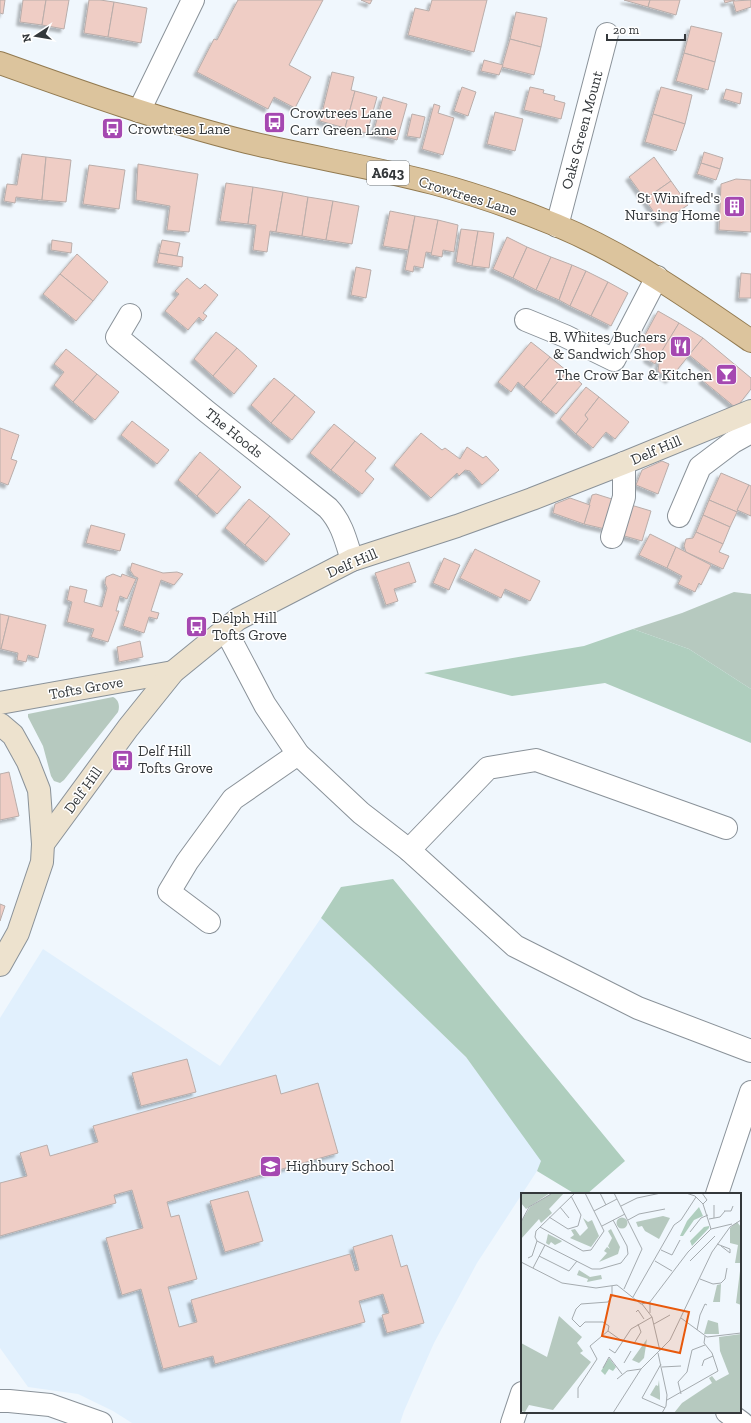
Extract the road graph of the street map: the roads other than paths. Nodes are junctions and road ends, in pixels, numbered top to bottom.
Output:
1 (193, 0) edge
2 (607, 34) dead end
3 (0, 63) edge
4 (138, 111) junction
5 (557, 226) junction
6 (657, 277) junction
7 (130, 316) dead end
8 (526, 320) dead end
9 (751, 341) edge
10 (751, 411) edge
11 (751, 432) edge
12 (624, 464) junction
13 (679, 516) dead end
14 (612, 537) dead end
15 (352, 560) junction
16 (225, 629) junction
17 (173, 672) junction
18 (0, 704) edge
19 (0, 724) edge
20 (298, 754) junction
21 (726, 828) dead end
22 (43, 844) junction
23 (409, 850) junction
24 (208, 922) dead end
25 (0, 965) edge
26 (751, 1051) edge
27 (751, 1092) edge
28 (717, 1193) edge
29 (521, 1396) edge
30 (0, 1401) edge
31 (728, 1413) edge
32 (101, 1423) edge
33 (512, 1423) edge
34 (742, 1423) edge

1 - 4 street
2 - 5 street, Oaks Green Mount
3 - 4 main road, Crowtrees Lane / A643
4 - 5 main road, Crowtrees Lane / A643
5 - 6 main road, Crowtrees Lane / A643
6 - 8 street
6 - 9 main road, Crowtrees Lane / A643
7 - 15 street, The Hoods
10 - 12 street, Delf Hill
11 - 13 street
12 - 14 street
12 - 15 street, Delf Hill
15 - 16 street, Delf Hill
16 - 17 street, Delf Hill
16 - 20 street
17 - 18 street, Tofts Grove
17 - 22 street, Delf Hill
19 - 22 street
20 - 23 street
20 - 24 street
21 - 23 street
22 - 25 street
23 - 26 street
27 - 28 street
29 - 33 street
30 - 32 street
31 - 34 street

